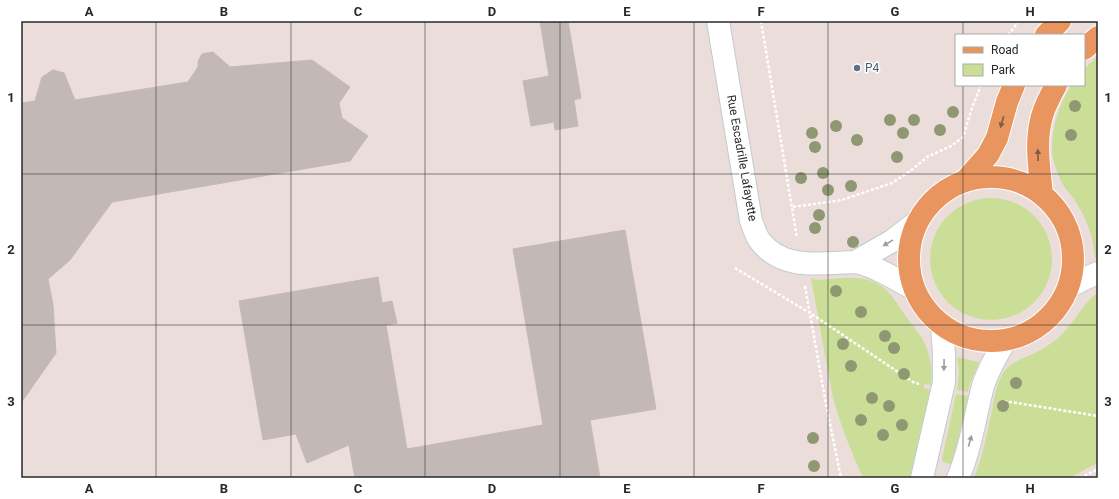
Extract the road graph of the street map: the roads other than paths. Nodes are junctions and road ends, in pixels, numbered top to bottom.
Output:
1 (718, 21) edge
2 (1060, 21) edge
3 (1047, 34) edge
4 (1098, 37) edge
5 (1085, 48) edge
6 (1014, 86) edge
7 (1056, 86) edge
8 (965, 181) junction
9 (1042, 194) junction
10 (918, 221) junction
11 (855, 262) junction
12 (1098, 273) edge
13 (1069, 287) junction
14 (914, 289) junction
15 (942, 326) junction
16 (1005, 341) junction
17 (922, 478) edge
18 (958, 478) edge

1 - 11 street, Rue Escadrille Lafayette
2 - 3 main road
4 - 5 main road
6 -> 8 main road
9 -> 7 main road
8 - 9 main road
8 - 10 main road
9 - 13 main road
10 -> 11 street, Rue Escadrille Lafayette
10 - 14 main road
11 - 14 street, Rue Escadrille Lafayette
12 - 13 street
13 - 16 main road
14 - 15 main road
15 - 16 main road
15 -> 17 street
18 -> 16 street

